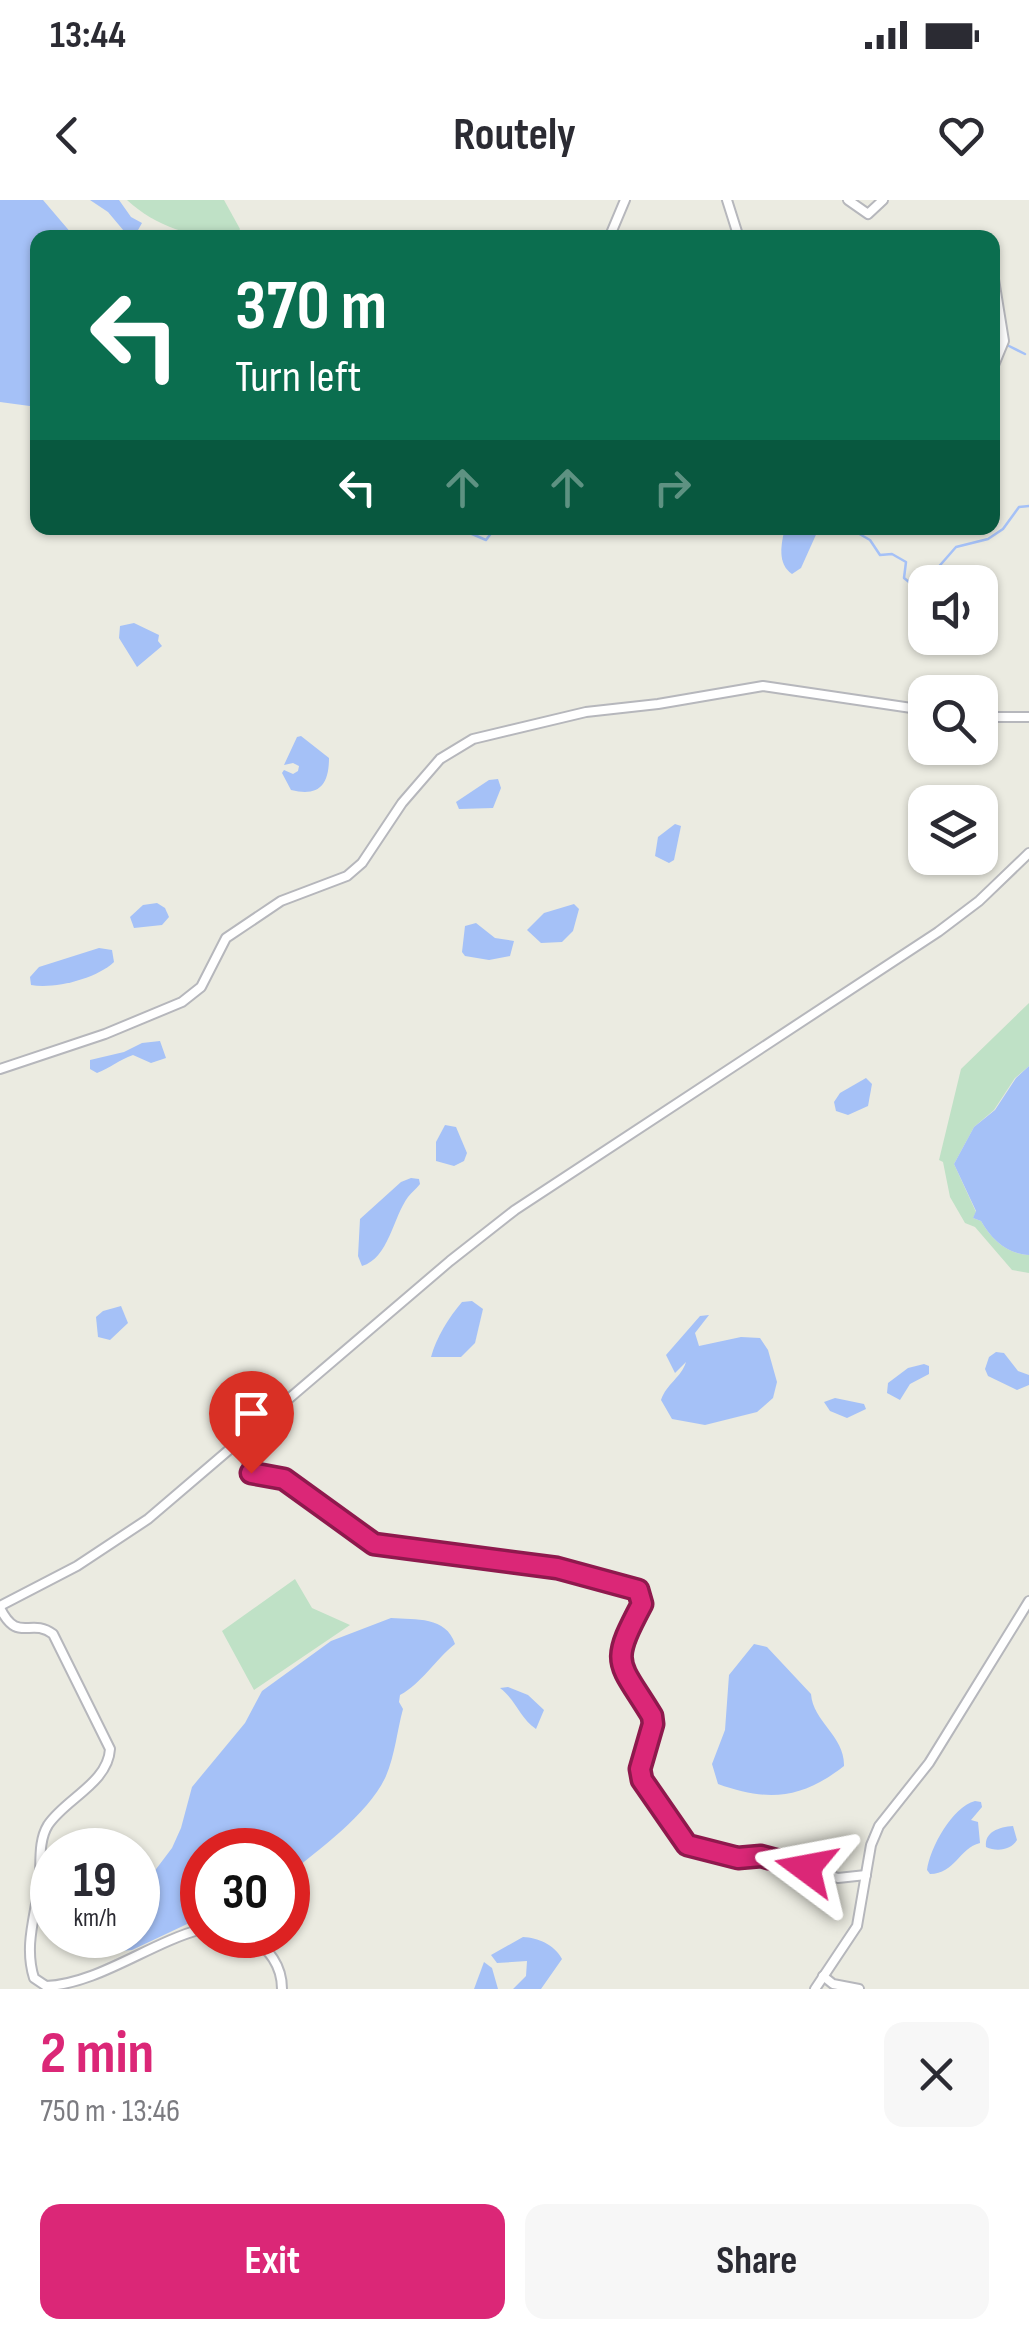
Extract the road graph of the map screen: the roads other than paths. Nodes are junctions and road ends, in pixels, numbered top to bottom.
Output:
1 (626, 200) edge
2 (728, 200) edge
3 (848, 200) edge
4 (884, 200) edge
5 (613, 230) edge
6 (737, 230) edge
7 (1000, 316) edge
8 (1000, 350) edge
9 (908, 707) edge
10 (998, 717) edge
11 (1029, 717) edge
12 (1029, 853) edge
13 (0, 1069) edge
14 (243, 1438) junction
15 (1029, 1601) edge
16 (0, 1607) edge
17 (866, 1876) junction
18 (180, 1936) edge
19 (272, 1958) edge
20 (823, 1976) junction
21 (282, 1989) edge
22 (816, 1989) edge
23 (859, 1989) edge

1 - 5 street
2 - 6 street
3 - 4 street
7 - 8 street
9 - 13 street
10 - 11 street
12 - 14 street
14 - 16 street
14 - 17 street
15 - 17 street
16 - 18 street
17 - 20 street
19 - 21 street
20 - 22 street
20 - 23 street

